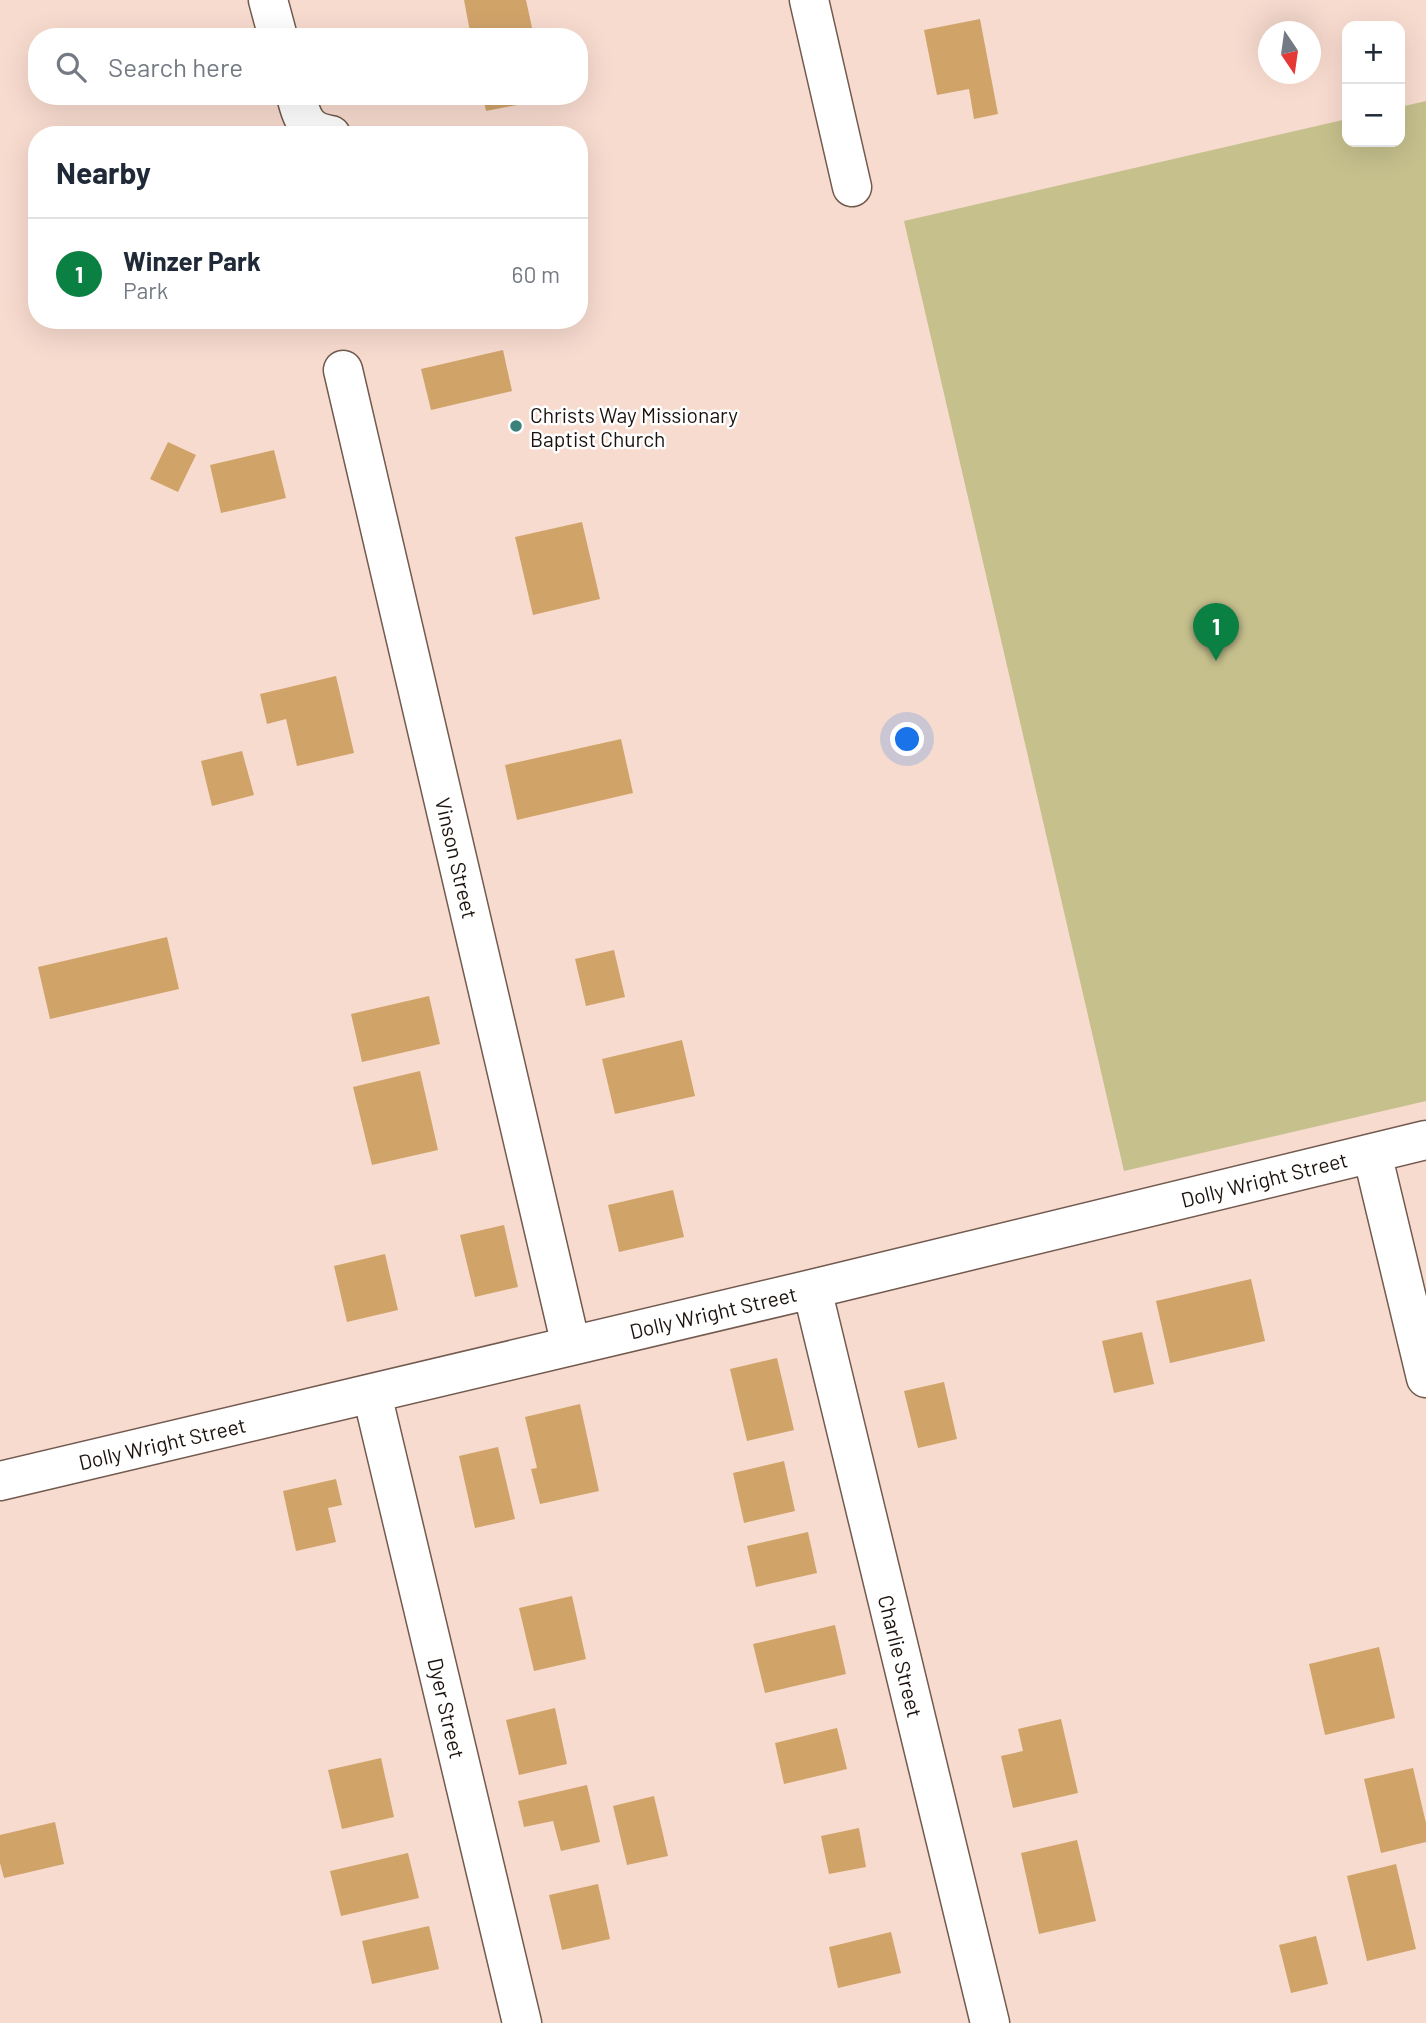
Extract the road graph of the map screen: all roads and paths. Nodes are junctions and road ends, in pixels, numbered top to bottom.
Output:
1 (268, 0) edge
2 (809, 0) edge
3 (276, 28) edge
4 (298, 105) edge
5 (310, 126) edge
6 (852, 187) dead end
7 (343, 370) dead end
8 (1426, 1140) edge
9 (1372, 1153) junction
10 (812, 1289) junction
11 (571, 1346) junction
12 (1426, 1378) edge
13 (372, 1394) junction
14 (0, 1482) edge
15 (522, 2023) edge
16 (990, 2023) edge

1 - 3 street
2 - 6 street
4 - 5 street
7 - 11 street, Vinson Street
8 - 9 street, Dolly Wright Street
9 - 10 street, Dolly Wright Street
9 - 12 street
10 - 11 street, Dolly Wright Street
10 - 16 street, Charlie Street
11 - 13 street, Dolly Wright Street
13 - 14 street, Dolly Wright Street
13 - 15 street, Dyer Street

